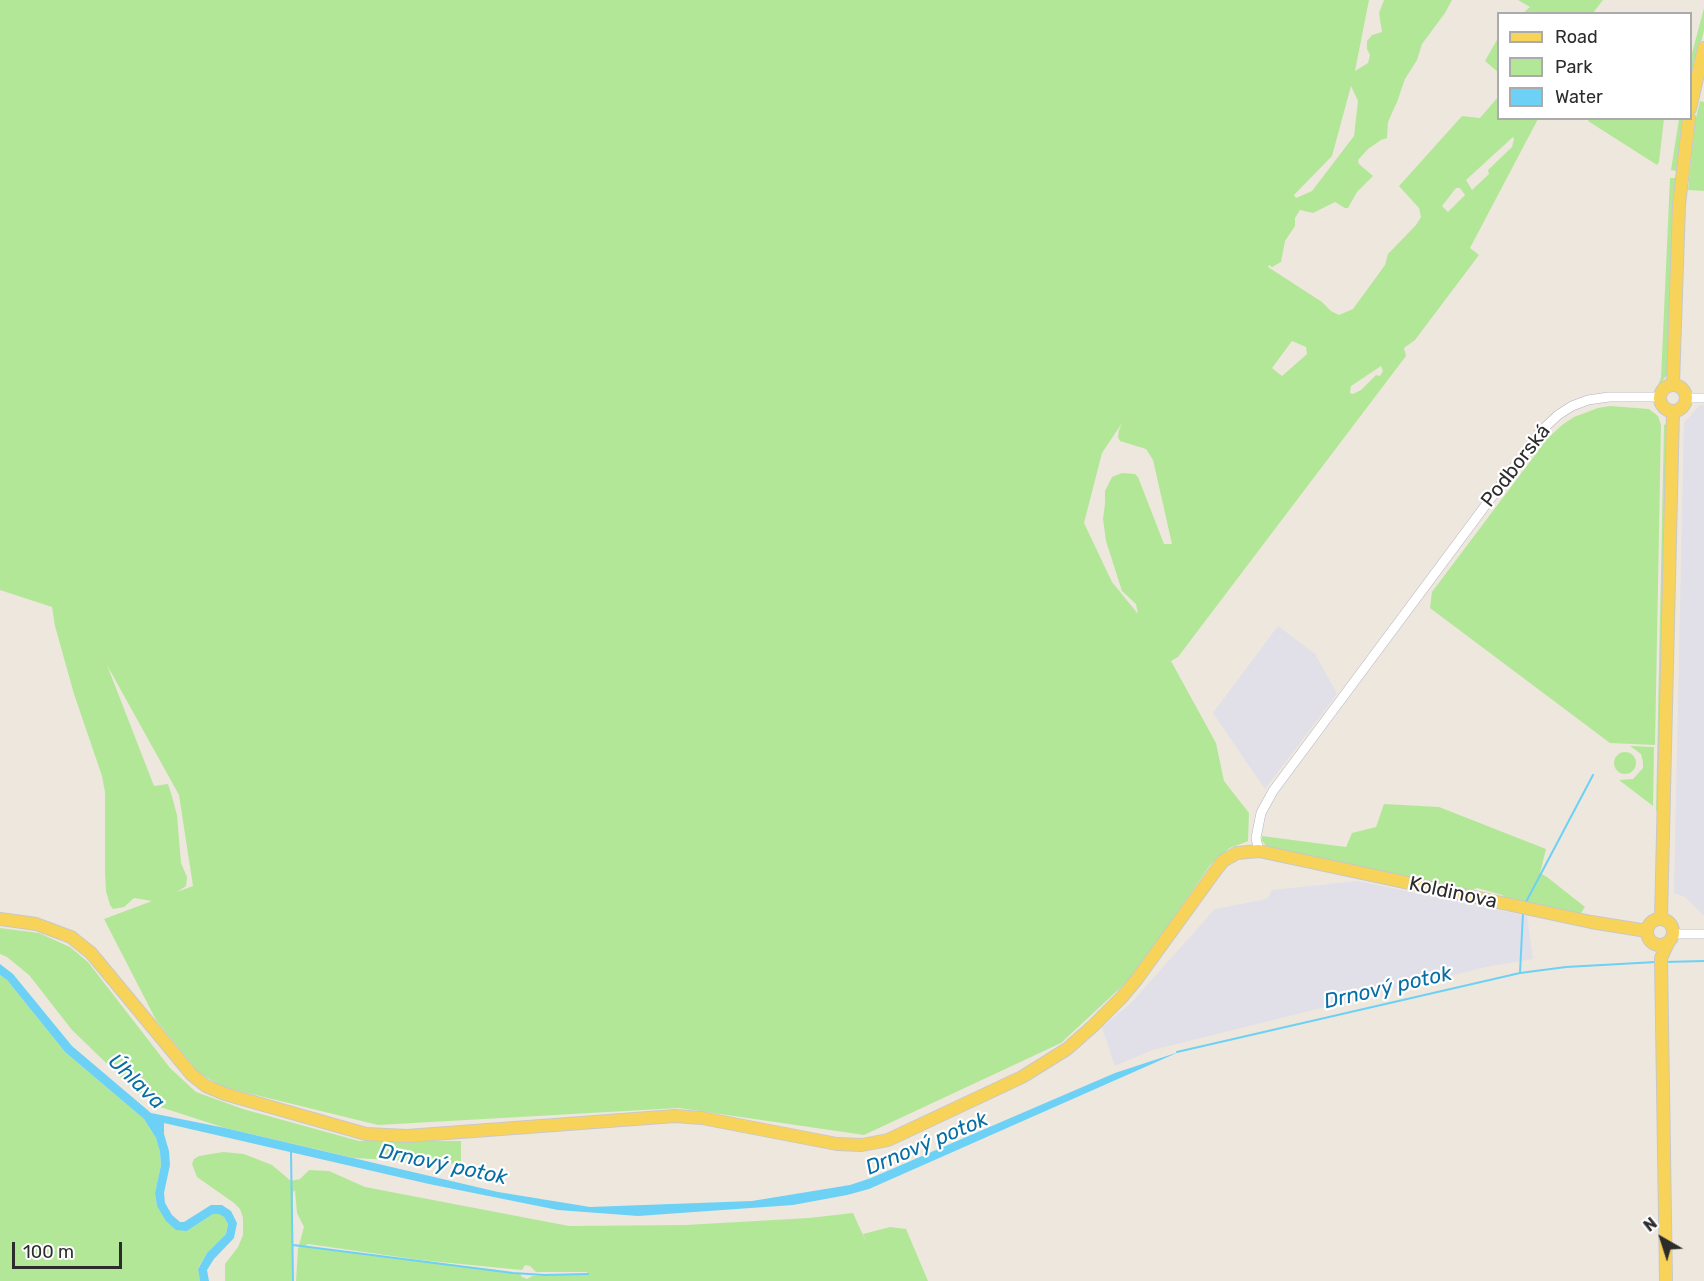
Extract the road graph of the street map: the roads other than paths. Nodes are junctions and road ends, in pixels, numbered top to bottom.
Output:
1 (1704, 48) edge
2 (1692, 100) edge
3 (1689, 120) edge
4 (1673, 384) junction
5 (1660, 397) junction
6 (1687, 398) junction
7 (1704, 398) edge
8 (1673, 411) junction
9 (1259, 851) junction
10 (0, 919) edge
11 (1661, 919) junction
12 (1647, 932) junction
13 (1704, 934) edge
14 (1663, 948) junction
15 (1666, 1281) edge

1 - 2 main road
3 - 4 main road
4 - 5 main road
4 - 6 main road
5 - 8 main road
5 - 9 street, Podborská
6 - 7 street
6 - 8 main road
8 - 11 main road
9 - 10 main road
9 - 12 main road, Koldinova
11 - 12 main road
11 - 14 main road
12 - 14 main road
13 - 14 street
14 - 15 main road

